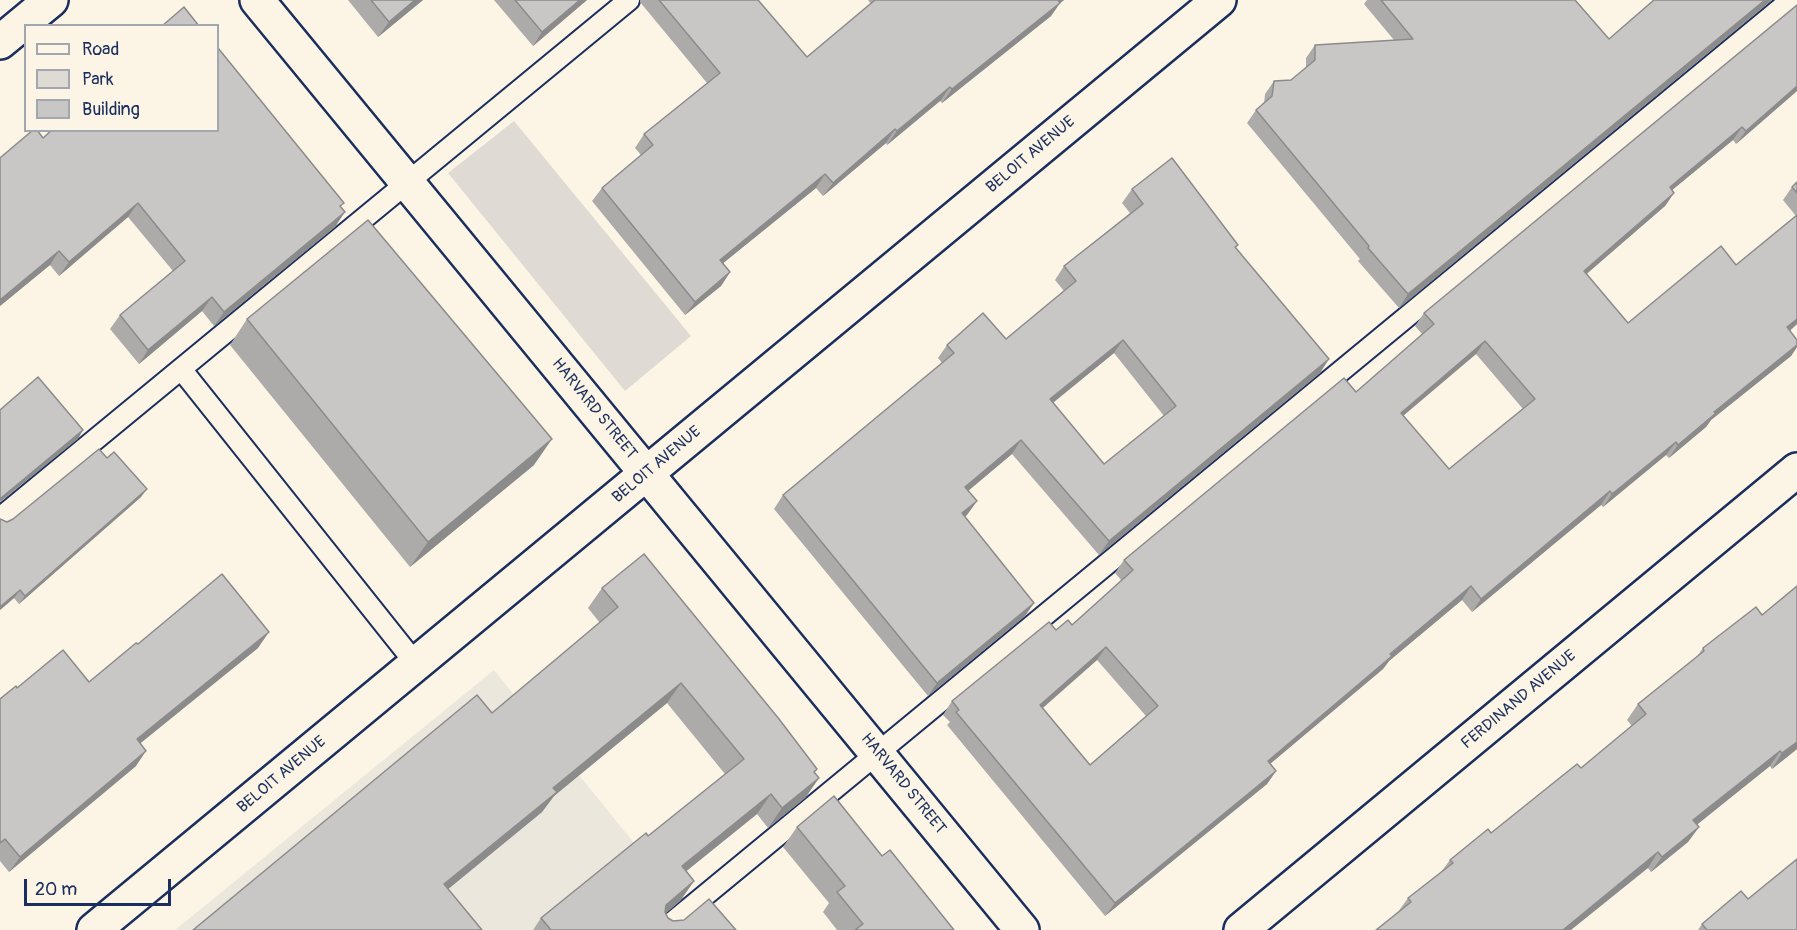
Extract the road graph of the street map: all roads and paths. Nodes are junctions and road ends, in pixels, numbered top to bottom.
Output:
1 (51, 0) edge
2 (256, 0) edge
3 (629, 0) edge
4 (1219, 0) edge
5 (1791, 0) edge
6 (0, 42) edge
7 (407, 183) junction
8 (181, 369) junction
9 (1797, 470) edge
10 (646, 474) junction
11 (0, 518) edge
12 (416, 664) junction
13 (877, 753) junction
14 (94, 930) edge
15 (663, 930) edge
16 (1022, 930) edge
17 (1241, 930) edge

1 - 6 street
2 - 7 street, HARVARD STREET
3 - 7 lane
4 - 10 street, BELOIT AVENUE
5 - 13 lane
7 - 8 lane
7 - 10 street, HARVARD STREET
8 - 11 lane
8 - 12 lane
9 - 17 street, FERDINAND AVENUE
10 - 12 street, BELOIT AVENUE
10 - 13 street, HARVARD STREET
12 - 14 street, BELOIT AVENUE
13 - 15 lane
13 - 16 street, HARVARD STREET

